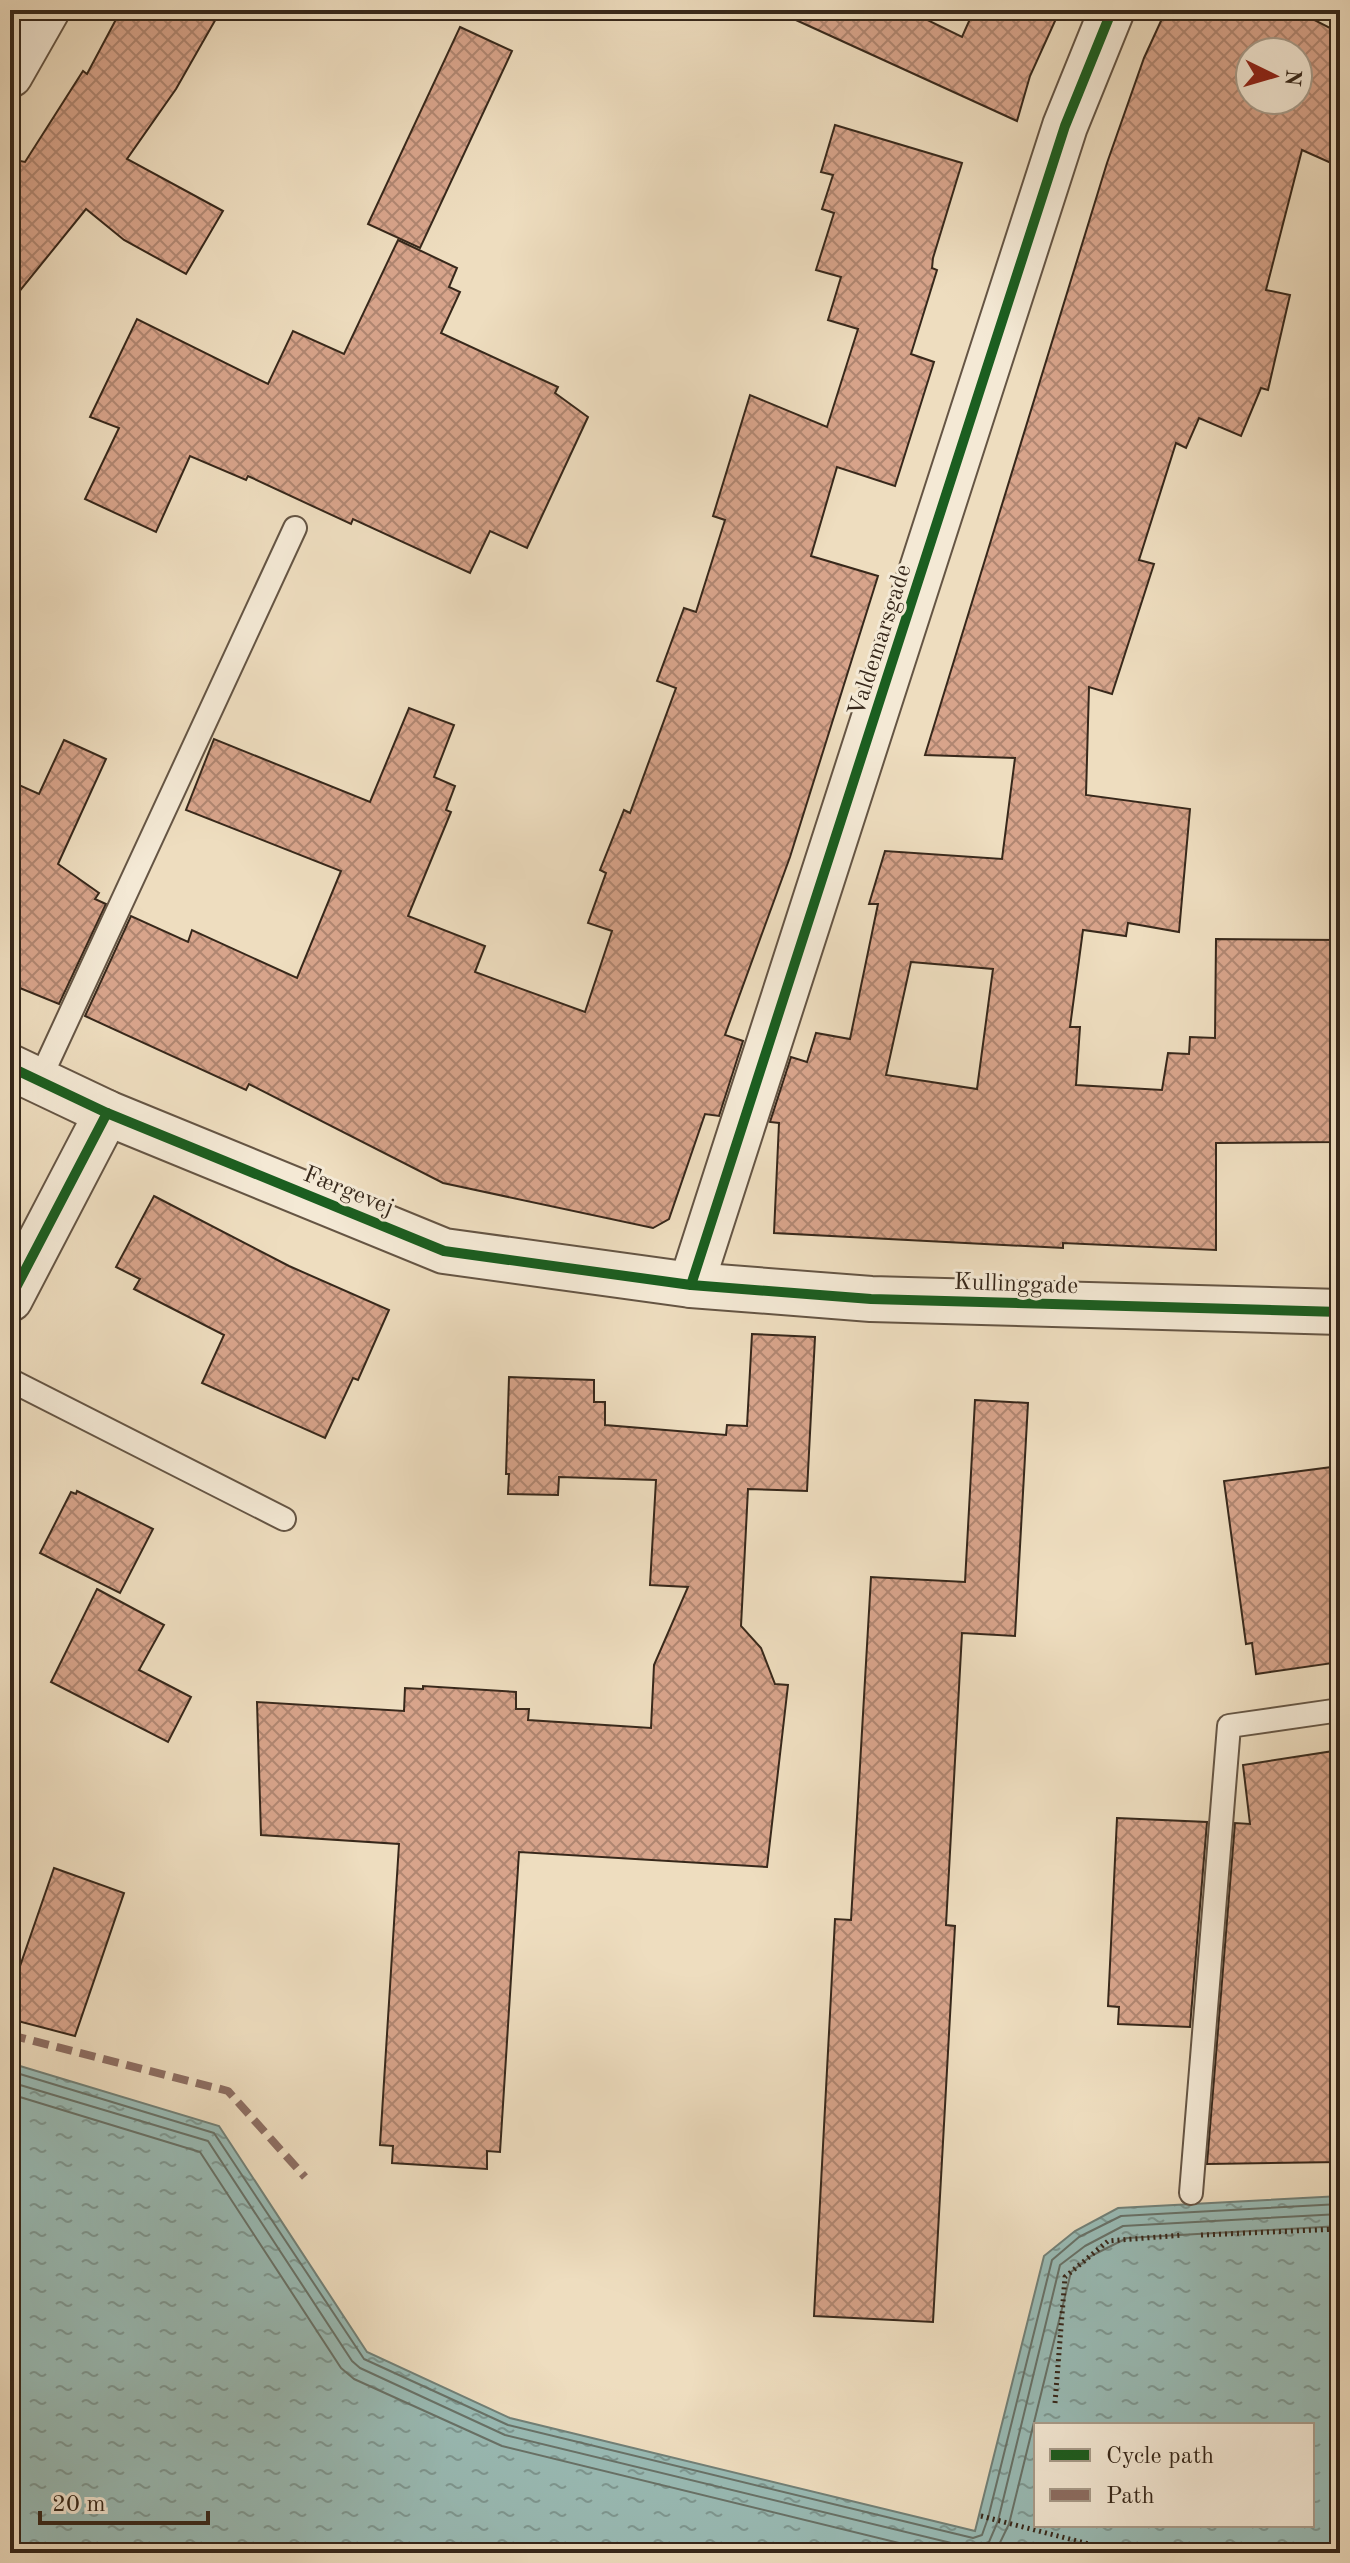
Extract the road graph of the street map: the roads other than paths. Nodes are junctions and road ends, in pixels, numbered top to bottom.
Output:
1 (47, 10) edge
2 (1112, 10) edge
3 (10, 75) edge
4 (295, 528) dead end
5 (25, 1074) edge
6 (107, 1113) junction
7 (691, 1285) junction
8 (10, 1299) edge
9 (1340, 1312) edge
10 (10, 1380) edge
11 (284, 1519) dead end
12 (1340, 1710) edge
13 (1191, 2193) dead end

1 - 3 street
2 - 7 street, Valdemarsgade
4 - 5 lane
5 - 6 street, Færgevej
6 - 7 street, Færgevej
6 - 8 street
7 - 9 street, Kullinggade
10 - 11 lane
12 - 13 lane

